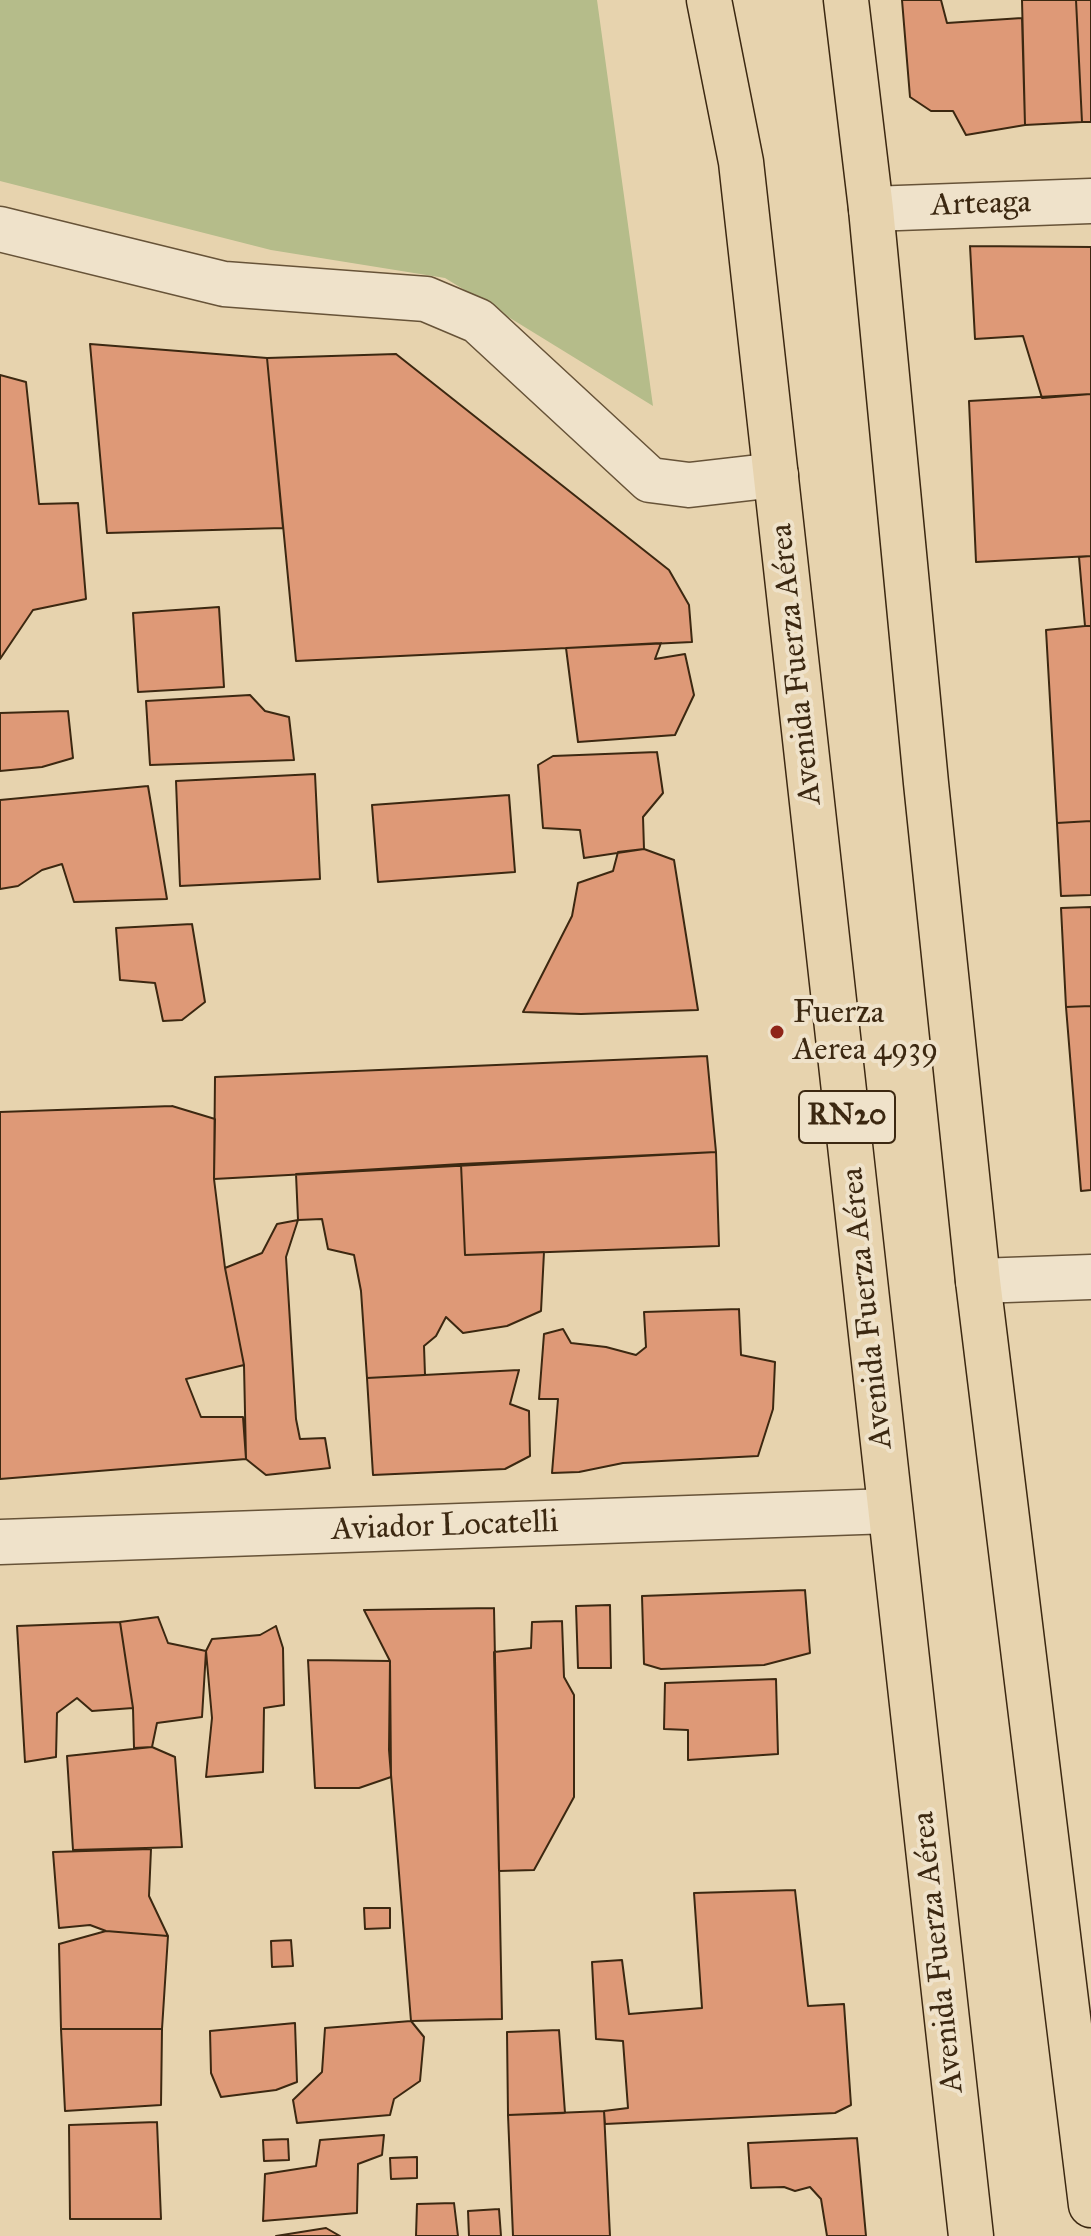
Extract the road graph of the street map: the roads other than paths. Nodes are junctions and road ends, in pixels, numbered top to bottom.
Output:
1 (709, 0) edge
2 (846, 0) edge
3 (1091, 201) edge
4 (871, 209) junction
5 (0, 229) edge
6 (776, 475) junction
7 (1091, 1277) edge
8 (978, 1281) junction
9 (890, 1511) junction
10 (0, 1542) edge
11 (1091, 2205) edge
12 (971, 2236) edge

1 - 6 main road, Avenida Fuerza Aérea / RN20
2 - 4 main road
3 - 4 street, Arteaga
4 - 8 main road
5 - 6 street
6 - 9 main road, Avenida Fuerza Aérea / RN20
7 - 8 street
8 - 11 main road
9 - 10 street, Aviador Locatelli
9 - 12 main road, Avenida Fuerza Aérea / RN20

